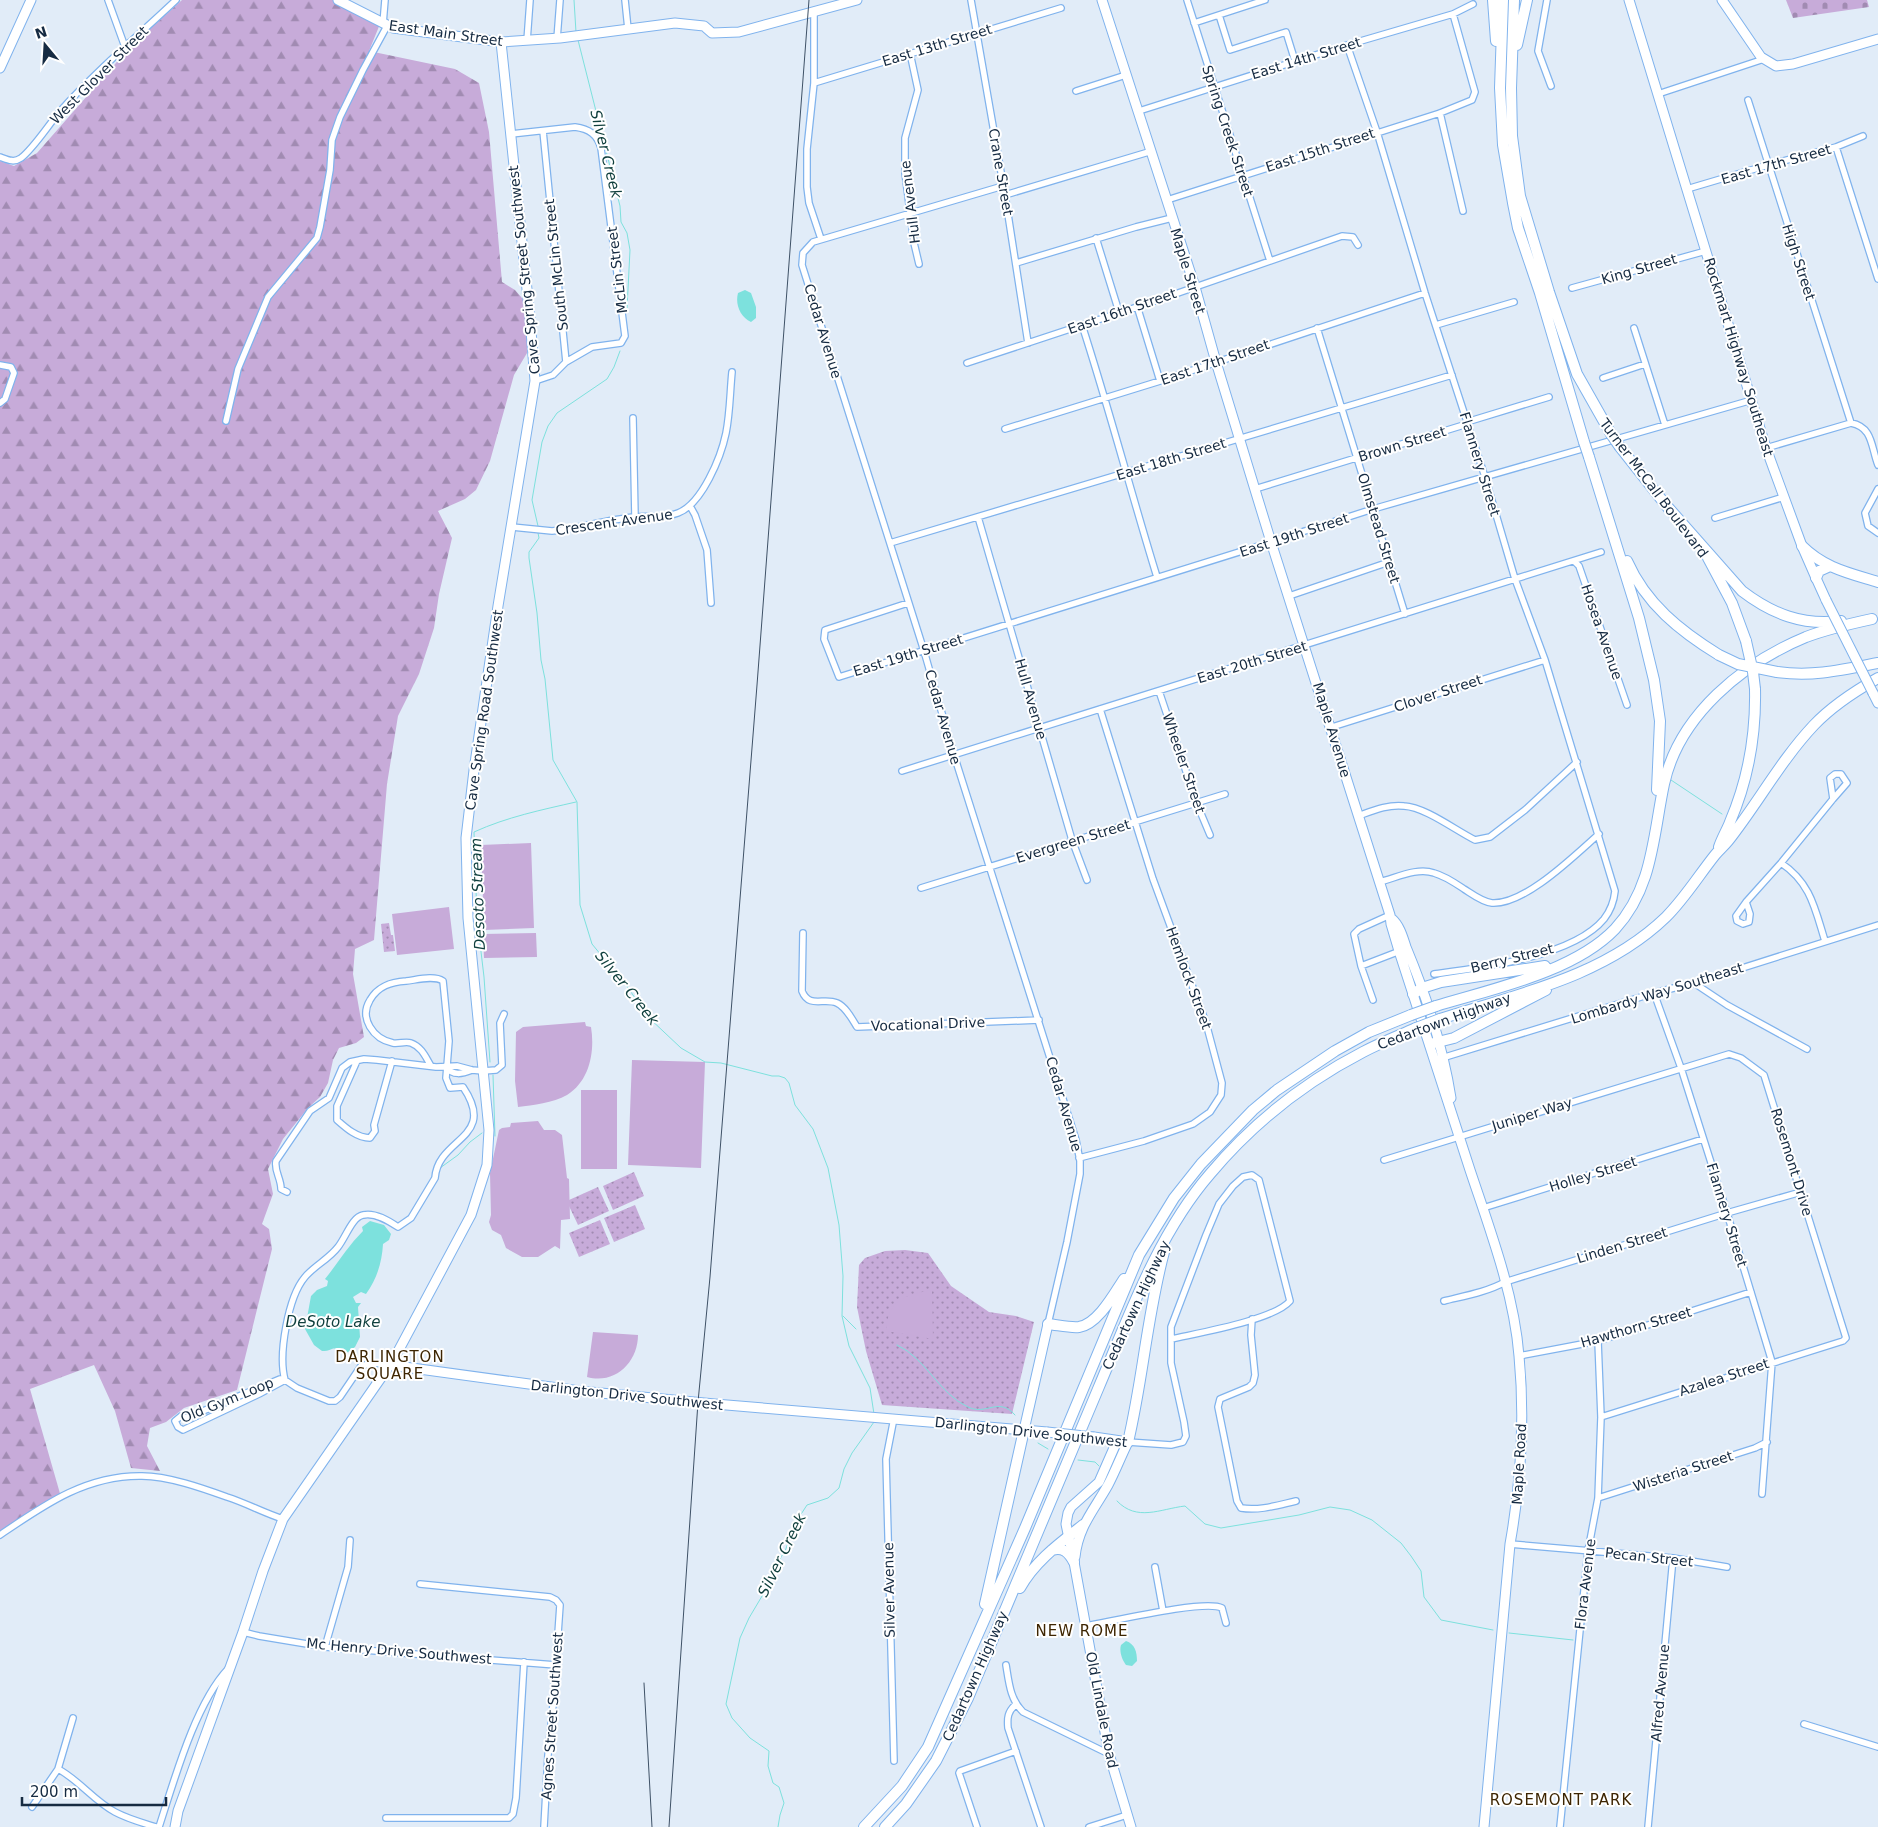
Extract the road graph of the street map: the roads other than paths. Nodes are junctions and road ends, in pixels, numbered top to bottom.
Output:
1 (31, 0) edge
2 (108, 0) edge
3 (176, 0) edge
4 (338, 0) edge
5 (385, 0) edge
6 (530, 0) edge
7 (560, 0) edge
8 (625, 0) edge
9 (857, 0) edge
10 (972, 0) edge
11 (1102, 0) edge
12 (1187, 0) edge
13 (1265, 0) edge
14 (1493, 0) edge
15 (1503, 0) edge
16 (1514, 0) edge
17 (1527, 0) edge
18 (1547, 0) edge
19 (1629, 0) edge
20 (1722, 0) edge
21 (1473, 4) dead end
22 (1061, 8) dead end
23 (814, 13) junction
24 (1453, 14) junction
25 (1219, 15) junction
26 (1194, 23) junction
27 (385, 25) junction
28 (628, 29) junction
29 (978, 34) junction
30 (1878, 38) edge
31 (559, 39) junction
32 (527, 41) junction
33 (500, 42) junction
34 (1348, 45) junction
35 (125, 47) junction
36 (910, 53) junction
37 (1764, 60) junction
38 (1295, 61) junction
39 (1512, 65) junction
40 (0, 68) edge
41 (1126, 75) junction
42 (814, 83) junction
43 (1551, 86) dead end
44 (1214, 87) junction
45 (1500, 88) junction
46 (1076, 91) dead end
47 (1658, 94) junction
48 (1748, 100) dead end
49 (1139, 112) junction
50 (1440, 113) junction
51 (543, 131) junction
52 (1377, 132) junction
53 (511, 134) junction
54 (1863, 136) dead end
55 (1836, 147) junction
56 (1152, 151) junction
57 (0, 157) edge
58 (1768, 164) junction
59 (1242, 175) junction
60 (1003, 186) junction
61 (1687, 189) junction
62 (1005, 195) junction
63 (1167, 200) junction
64 (1463, 211) dead end
65 (912, 213) junction
66 (1172, 218) junction
67 (1096, 238) junction
68 (821, 239) junction
69 (1358, 245) dead end
70 (1706, 250) junction
71 (1270, 261) junction
72 (1016, 263) junction
73 (919, 264) dead end
74 (1878, 279) edge
75 (1194, 287) junction
76 (1572, 288) dead end
77 (1425, 293) junction
78 (1514, 302) dead end
79 (1137, 306) junction
80 (1119, 312) junction
81 (1082, 325) junction
82 (1436, 325) junction
83 (1317, 328) junction
84 (1634, 328) dead end
85 (1028, 343) junction
86 (566, 362) junction
87 (1216, 362) junction
88 (967, 363) dead end
89 (0, 364) edge
90 (1645, 364) junction
91 (732, 372) dead end
92 (1452, 374) junction
93 (1603, 378) dead end
94 (535, 381) junction
95 (1160, 381) junction
96 (1549, 397) dead end
97 (1105, 398) junction
98 (1752, 400) junction
99 (0, 403) edge
100 (1342, 408) junction
101 (633, 418) dead end
102 (226, 421) dead end
103 (1851, 423) junction
104 (1467, 424) junction
105 (1665, 425) junction
106 (1005, 429) dead end
107 (1239, 438) junction
108 (1766, 448) junction
109 (1357, 458) junction
110 (1878, 465) edge
111 (1125, 473) junction
112 (1485, 476) junction
113 (1255, 489) junction
114 (1878, 489) edge
115 (1784, 497) junction
116 (1666, 505) junction
117 (690, 506) junction
118 (1373, 509) junction
119 (1606, 512) junction
120 (635, 517) junction
121 (978, 517) junction
122 (1715, 518) dead end
123 (516, 528) junction
124 (1876, 532) edge
125 (1272, 542) junction
126 (890, 543) junction
127 (1802, 546) junction
128 (1601, 552) dead end
129 (1574, 561) junction
130 (1389, 562) junction
131 (1830, 566) junction
132 (1157, 577) junction
133 (1816, 578) junction
134 (1515, 579) junction
135 (1878, 582) edge
136 (1289, 596) junction
137 (711, 603) dead end
138 (908, 603) junction
139 (1405, 614) junction
140 (1875, 619) edge
141 (1010, 623) junction
142 (1306, 645) junction
143 (924, 651) junction
144 (1545, 660) junction
145 (1878, 664) edge
146 (1878, 678) edge
147 (1159, 691) junction
148 (1878, 703) edge
149 (1627, 705) dead end
150 (1100, 709) junction
151 (1040, 728) junction
152 (1332, 728) junction
153 (954, 755) junction
154 (1577, 762) junction
155 (902, 772) dead end
156 (1225, 794) dead end
157 (1833, 799) dead end
158 (1197, 804) junction
159 (1358, 816) junction
160 (1135, 822) junction
161 (1599, 834) junction
162 (1210, 835) dead end
163 (1072, 840) junction
164 (1716, 854) junction
165 (1781, 863) junction
166 (989, 866) junction
167 (1645, 878) junction
168 (1086, 880) dead end
169 (1379, 882) junction
170 (1614, 883) joint
171 (921, 888) dead end
172 (1746, 902) dead end
173 (1391, 917) junction
174 (1878, 924) edge
175 (803, 933) dead end
176 (1824, 941) junction
177 (1403, 949) junction
178 (1577, 958) junction
179 (1361, 966) junction
180 (1434, 974) dead end
181 (1571, 976) junction
182 (1694, 983) junction
183 (1418, 991) junction
184 (1654, 993) junction
185 (1373, 1000) dead end
186 (504, 1014) dead end
187 (1038, 1020) junction
188 (1427, 1021) junction
189 (1434, 1043) junction
190 (1807, 1049) dead end
191 (1439, 1059) junction
192 (357, 1061) junction
193 (392, 1061) junction
194 (431, 1066) junction
195 (448, 1067) junction
196 (1680, 1068) junction
197 (483, 1071) junction
198 (1459, 1136) junction
199 (1703, 1139) junction
200 (1080, 1158) junction
201 (1384, 1160) dead end
202 (287, 1192) dead end
203 (1801, 1192) junction
204 (1483, 1208) junction
205 (1727, 1213) junction
206 (1169, 1234) junction
207 (1139, 1255) junction
208 (1505, 1282) junction
209 (1751, 1292) junction
210 (1444, 1301) dead end
211 (1252, 1319) junction
212 (1048, 1324) junction
213 (1846, 1338) joint
214 (1172, 1339) junction
215 (1598, 1341) junction
216 (1519, 1356) junction
217 (1772, 1362) junction
218 (390, 1365) junction
219 (285, 1380) junction
220 (1601, 1417) junction
221 (891, 1418) junction
222 (1024, 1430) junction
223 (1117, 1441) junction
224 (1128, 1442) junction
225 (1767, 1442) junction
226 (1762, 1494) dead end
227 (1598, 1498) junction
228 (1296, 1501) dead end
229 (284, 1519) junction
230 (1083, 1525) junction
231 (0, 1535) edge
232 (1068, 1537) junction
233 (350, 1540) dead end
234 (1510, 1544) junction
235 (1051, 1551) junction
236 (1588, 1551) junction
237 (1673, 1558) junction
238 (1074, 1562) junction
239 (1155, 1567) dead end
240 (1728, 1567) dead end
241 (420, 1584) dead end
242 (1007, 1605) junction
243 (1163, 1611) junction
244 (1226, 1623) dead end
245 (981, 1626) junction
246 (1086, 1626) junction
247 (243, 1632) junction
248 (325, 1647) junction
249 (524, 1662) junction
250 (556, 1665) junction
251 (1006, 1665) dead end
252 (230, 1667) junction
253 (1015, 1705) junction
254 (73, 1718) dead end
255 (1804, 1724) dead end
256 (1878, 1747) edge
257 (1016, 1751) junction
258 (1109, 1754) junction
259 (894, 1762) dead end
260 (58, 1769) junction
261 (32, 1807) dead end
262 (1127, 1815) junction
263 (386, 1818) dead end
264 (158, 1827) edge
265 (175, 1827) edge
266 (544, 1827) edge
267 (864, 1827) edge
268 (885, 1827) edge
269 (977, 1827) edge
270 (1041, 1827) edge
271 (1089, 1827) edge
272 (1131, 1827) edge
273 (1484, 1827) edge
274 (1560, 1827) edge
275 (1648, 1827) edge

1 - 40 street
2 - 35 street
3 - 35 street, West Glover Street
4 - 27 street, East Main Street
5 - 27 street
6 - 32 street
7 - 31 street
8 - 28 street
9 - 23 street, East Main Street
10 - 29 street, Crane Street
11 - 41 street, Maple Street
12 - 26 street, Spring Creek Street
13 - 25 street
14 - 45 highway
15 - 45 highway, Turner McCall Boulevard
16 - 39 highway, Turner McCall Boulevard
17 - 39 highway
18 - 43 street
19 - 47 street, Rockmart Highway Southeast
20 - 37 street
21 - 24 street, East 14th Street
22 - 29 street, East 13th Street
23 - 28 street, East Main Street
23 - 42 street
24 - 34 street, East 14th Street
24 - 50 street, East 15th Street
25 - 26 street
25 - 38 street
26 - 44 street, Spring Creek Street
27 - 33 street, East Main Street
27 - 102 street
28 - 31 street, East Main Street
29 - 36 street, East 13th Street
29 - 60 street, Crane Street
30 - 37 street
31 - 32 street, East Main Street
32 - 33 street, East Main Street
33 - 53 street, Cave Spring Street Southwest
34 - 38 street, East 14th Street
34 - 52 street, Flannery Street
35 - 57 street, West Glover Street
36 - 42 street, East 13th Street
36 - 65 street, Hull Avenue
37 - 47 street
38 - 44 street, East 14th Street
39 - 116 highway, Turner McCall Boulevard, bridge
41 - 46 street
41 - 49 street, Maple Street
42 - 68 street
44 - 49 street, East 14th Street
44 - 59 street, Spring Creek Street
45 - 119 highway, Turner McCall Boulevard, bridge
47 - 61 street, Rockmart Highway Southeast
48 - 58 street, High Street
49 - 56 street, Maple Street
50 - 52 street, East 15th Street
50 - 64 street
51 - 53 street, McLin Street
51 - 86 street, South McLin Street
51 - 86 street, McLin Street
52 - 59 street, East 15th Street
52 - 77 street, Flannery Street
53 - 94 street, Cave Spring Street Southwest
54 - 55 street, East 17th Street
55 - 58 street, East 17th Street
55 - 74 street
56 - 62 street
56 - 63 street, Maple Street
58 - 61 street, East 17th Street
58 - 103 street, High Street
59 - 63 street, East 15th Street
59 - 71 street, Spring Creek Street
60 - 62 street, Crane Street
60 - 65 street
61 - 70 street, Rockmart Highway Southeast
62 - 72 street, Crane Street
63 - 66 street, Maple Street
65 - 68 street
65 - 73 street, Hull Avenue
66 - 67 street
66 - 75 street, Maple Street
67 - 72 street
67 - 80 street
68 - 126 street, Cedar Avenue
69 - 71 street, East 16th Street
70 - 76 street, King Street
70 - 98 street, Rockmart Highway Southeast
71 - 75 street, East 16th Street
72 - 85 street, Crane Street
75 - 79 street, East 16th Street
75 - 87 street, Maple Street
77 - 82 street, Flannery Street
77 - 83 street, East 17th Street
78 - 82 street
79 - 80 street, East 16th Street
79 - 95 street
80 - 81 street, East 16th Street
81 - 85 street, East 16th Street
81 - 97 street
82 - 92 street, Flannery Street
83 - 87 street, East 17th Street
83 - 100 street, Olmstead Street
84 - 90 street
85 - 88 street, East 16th Street
86 - 94 street
87 - 95 street, East 17th Street
87 - 107 street, Maple Street
89 - 99 street
90 - 93 street
90 - 105 street
91 - 117 street, Crescent Avenue
92 - 100 street, East 18th Street
92 - 104 street, Flannery Street
94 - 123 street, Cave Spring Street Southwest
95 - 97 street, East 17th Street
96 - 104 street, Brown Street
97 - 106 street, East 17th Street
97 - 111 street
98 - 105 street, East 19th Street
98 - 108 street, Rockmart Highway Southeast
100 - 107 street, East 18th Street
100 - 109 street, Olmstead Street
101 - 120 street
103 - 108 street
103 - 110 street
104 - 109 street, Brown Street
104 - 112 street, Flannery Street
105 - 112 street, East 19th Street
107 - 111 street, East 18th Street
107 - 113 street, Maple Street
108 - 115 street, Rockmart Highway Southeast
109 - 113 street, Brown Street
109 - 118 street, Olmstead Street
111 - 121 street, East 18th Street
111 - 132 street
112 - 118 street, East 19th Street
112 - 134 street, Flannery Street
113 - 125 street, Maple Street
114 - 124 street
115 - 122 street
115 - 127 street, Rockmart Highway Southeast
116 - 140 highway
116 - 164 highway, Turner McCall Boulevard, bridge
117 - 120 street, Crescent Avenue
117 - 137 street
118 - 125 street, East 19th Street
118 - 130 street, Olmstead Street
119 - 145 highway, bridge
119 - 167 highway, Turner McCall Boulevard
120 - 123 street, Crescent Avenue
121 - 126 street, East 18th Street
121 - 141 street, Hull Avenue
123 - 197 street, Cave Spring Road Southwest
125 - 132 street, East 19th Street
125 - 136 street, Maple Avenue
126 - 138 street, Cedar Avenue
127 - 131 highway
127 - 133 street, Rockmart Highway Southeast
128 - 129 street, East 20th Street
129 - 134 street, East 20th Street
129 - 149 street, Hosea Avenue
130 - 136 street
130 - 139 street, Olmstead Street
131 - 133 highway
131 - 135 highway
132 - 141 street, East 19th Street
133 - 148 street, Rockmart Highway Southeast, bridge
134 - 139 street, East 20th Street
134 - 144 street, Flannery Street
136 - 142 street, Maple Avenue
138 - 143 street, Cedar Avenue
138 - 143 street, East 19th Street
139 - 142 street, East 20th Street
140 - 167 highway
141 - 143 street, East 19th Street
141 - 151 street, Hull Avenue
142 - 147 street, East 20th Street
142 - 152 street, Maple Avenue
143 - 153 street, Cedar Avenue
144 - 152 street, Clover Street
144 - 154 street, Flannery Street
146 - 164 highway
147 - 150 street, East 20th Street
147 - 158 street, Wheeler Street
150 - 151 street, East 20th Street
150 - 160 street, Hemlock Street
151 - 153 street, East 20th Street
151 - 163 street, Hull Avenue
152 - 159 street, Maple Avenue
153 - 155 street, East 20th Street
153 - 166 street, Cedar Avenue
154 - 159 street
154 - 161 street, Flannery Street
156 - 158 street, Evergreen Street
157 - 165 street
158 - 160 street, Evergreen Street
158 - 162 street, Wheeler Street
159 - 169 street, Maple Avenue
160 - 163 street, Evergreen Street
160 - 200 street, Hemlock Street
161 - 169 street
161 - 170 street, Flannery Street
163 - 166 street, Evergreen Street
163 - 168 street, Hull Avenue
164 - 181 highway, Cedartown Highway
165 - 172 street
165 - 176 street
166 - 171 street, Evergreen Street
166 - 187 street, Cedar Avenue
167 - 178 highway, Cedartown Highway
169 - 173 street, Maple Avenue
170 - 180 street, Berry Street
173 - 177 street, Maple Avenue
173 - 179 street
174 - 176 street, Lombardy Way Southeast
175 - 187 street, Vocational Drive
176 - 182 street, Lombardy Way Southeast
177 - 179 street
177 - 183 street, Maple Avenue
178 - 183 highway
178 - 207 highway, Cedartown Highway, bridge
179 - 185 street
181 - 188 highway, Cedartown Highway
181 - 189 highway
182 - 184 street, Lombardy Way Southeast
182 - 190 street
183 - 188 street, Maple Avenue
184 - 191 street, Lombardy Way Southeast
184 - 196 street, Flannery Street
186 - 197 street
187 - 200 street, Cedar Avenue
188 - 189 street, Maple Road
188 - 206 highway, Cedartown Highway
189 - 191 street, Maple Road
191 - 198 street, Maple Road
192 - 193 street
192 - 193 street
192 - 202 street
193 - 194 street
194 - 195 street
194 - 195 street
195 - 197 street
195 - 219 street
196 - 198 street, Juniper Way
196 - 199 street, Flannery Street
196 - 203 street, Rosemont Drive
197 - 218 street, Cave Spring Road Southwest
198 - 201 street, Juniper Way
198 - 204 street, Maple Road
199 - 204 street, Holley Street
199 - 205 street, Flannery Street
200 - 212 street, Cedar Avenue
203 - 205 street, Linden Street
203 - 213 street, Rosemont Drive
204 - 208 street, Maple Road
205 - 208 street, Linden Street
205 - 209 street, Flannery Street
206 - 224 highway
206 - 242 highway, Cedartown Highway
207 - 212 highway
207 - 245 highway, Cedartown Highway
208 - 210 street, Linden Street
208 - 216 street, Maple Road
209 - 215 street, Hawthorn Street
209 - 217 street, Flannery Street
211 - 214 street
211 - 214 street
211 - 228 street
212 - 222 street, Cedar Avenue
213 - 217 street, Azalea Street
214 - 224 street, Darlington Drive Southwest
215 - 216 street, Hawthorn Street
215 - 220 street, Flora Avenue
216 - 234 street, Maple Road
217 - 220 street, Azalea Street
217 - 225 street, Flannery Street
218 - 219 street, Darlington Drive Southwest
218 - 221 street, Darlington Drive Southwest
218 - 229 street, Cave Spring Road Southwest
219 - 219 street, Old Gym Loop
220 - 227 street, Flora Avenue
221 - 222 street, Darlington Drive Southwest
221 - 259 street, Silver Avenue
222 - 223 street, Darlington Drive Southwest, bridge
222 - 245 highway
223 - 224 street, Darlington Drive Southwest
223 - 232 street, Old Lindale Road
224 - 230 street, Old Lindale Road
225 - 226 street, Flannery Street
225 - 227 street, Wisteria Street
227 - 236 street, Flora Avenue
229 - 231 street
229 - 247 street, Cave Spring Road Southwest
230 - 232 highway
230 - 238 street, Old Lindale Road
232 - 235 highway
232 - 238 street, Old Lindale Road
233 - 248 street
234 - 236 street, Pecan Street
234 - 273 street, Maple Road
235 - 238 highway
235 - 242 highway
236 - 237 street, Pecan Street
236 - 274 street, Flora Avenue
237 - 240 street, Pecan Street
237 - 275 street, Alfred Avenue
238 - 246 street, Old Lindale Road
239 - 243 street
241 - 250 street, Agnes Street Southwest
242 - 268 highway, Cedartown Highway
243 - 244 street
243 - 246 street
245 - 267 highway, Cedartown Highway
246 - 258 street, Old Lindale Road
247 - 248 street, Mc Henry Drive Southwest
247 - 252 street, Cave Spring Road Southwest
248 - 249 street, Mc Henry Drive Southwest
249 - 250 street, Mc Henry Drive Southwest
249 - 263 street
250 - 266 street, Agnes Street Southwest
251 - 253 street
252 - 264 street, Cave Spring Road Southwest
252 - 265 street, Cave Spring Road Southwest
253 - 257 street
253 - 258 street
254 - 260 street
255 - 256 street
257 - 269 street
257 - 270 street
258 - 262 street, Old Lindale Road
260 - 261 street
260 - 264 street
262 - 271 street
262 - 272 street, Old Lindale Road

